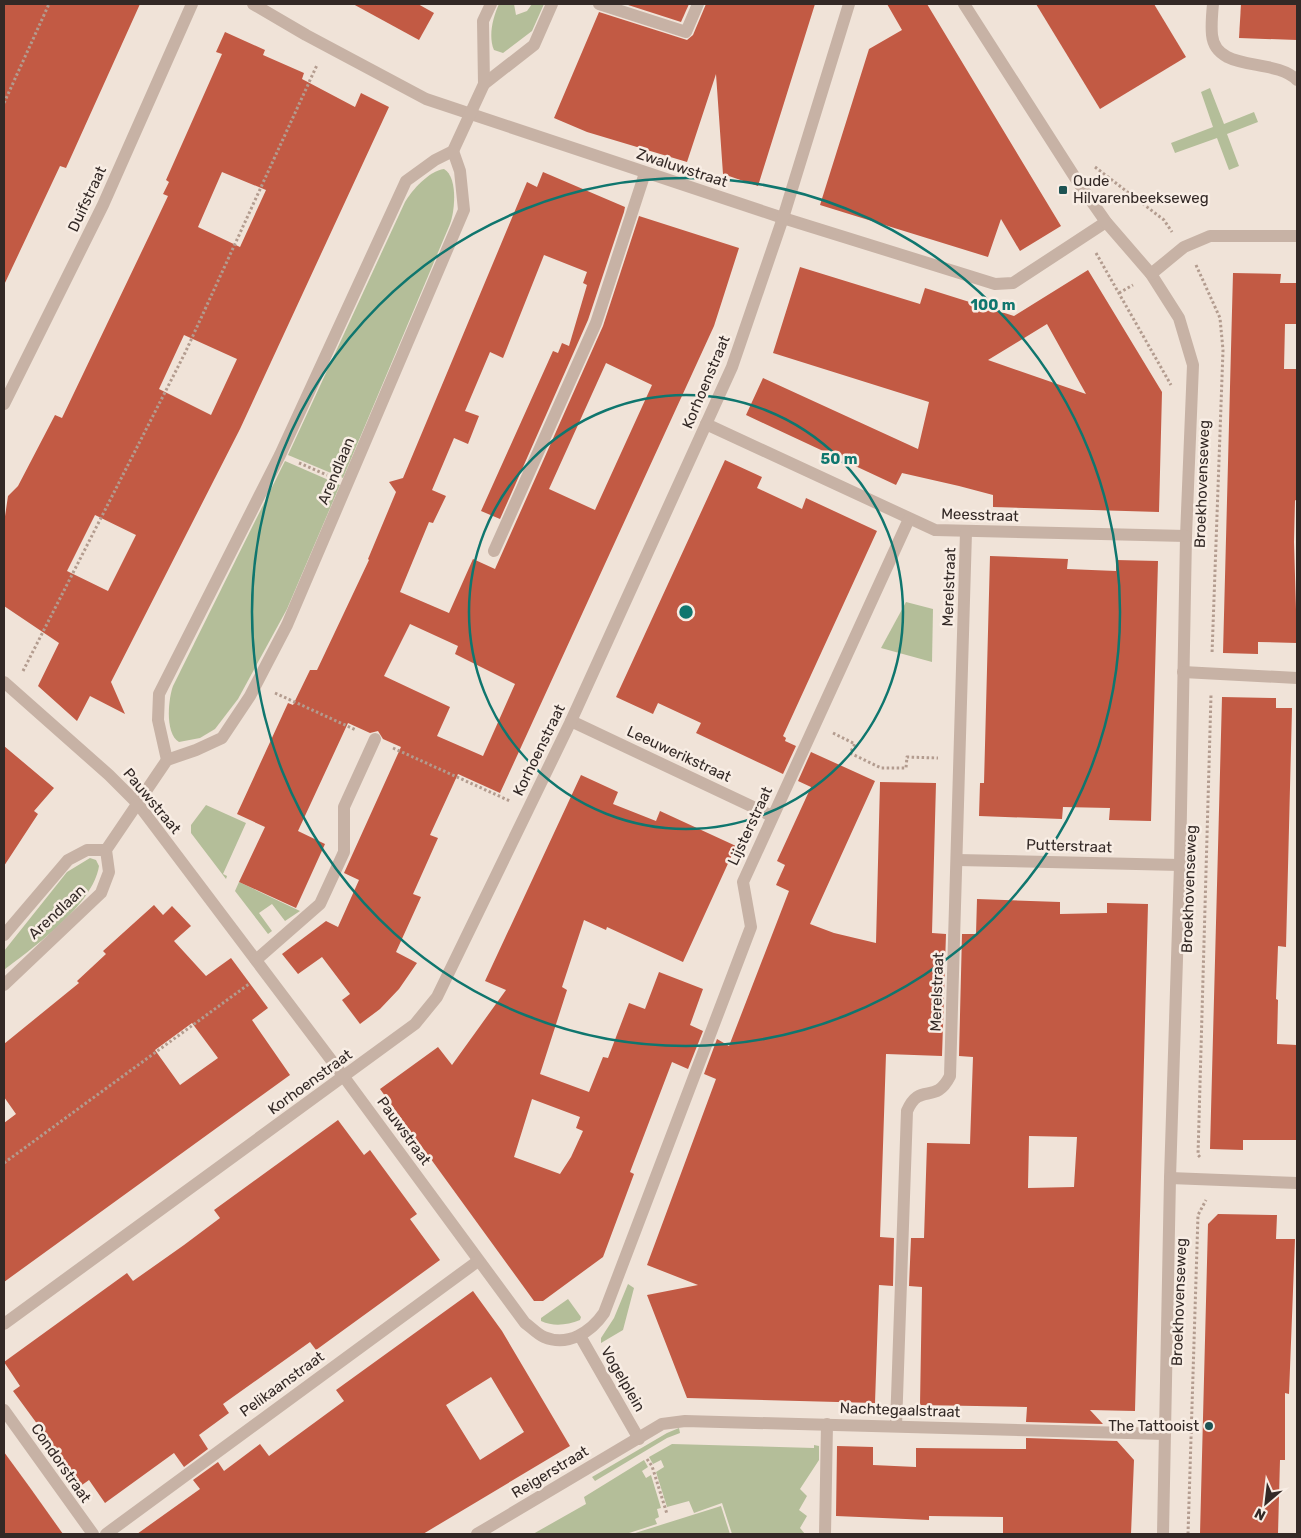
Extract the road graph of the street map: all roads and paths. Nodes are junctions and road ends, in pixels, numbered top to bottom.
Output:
1 (49, 4) edge
2 (192, 4) edge
3 (253, 4) edge
4 (491, 4) edge
5 (552, 4) edge
6 (599, 4) edge
7 (698, 4) edge
8 (848, 4) edge
9 (964, 4) edge
10 (1212, 4) edge
11 (326, 46) junction
12 (1294, 77) edge
13 (484, 84) junction
14 (4, 103) edge
15 (470, 115) junction
16 (454, 151) junction
17 (1091, 163) dead end
18 (645, 172) junction
19 (784, 218) junction
20 (1106, 222) junction
21 (1297, 236) edge
22 (1184, 247) junction
23 (1151, 274) junction
24 (4, 404) edge
25 (706, 424) junction
26 (280, 455) junction
27 (349, 484) junction
28 (909, 519) junction
29 (966, 532) junction
30 (1186, 536) junction
31 (494, 550) dead end
32 (1183, 672) junction
33 (1212, 673) junction
34 (1297, 678) edge
35 (7, 685) edge
36 (571, 721) junction
37 (815, 724) junction
38 (375, 739) dead end
39 (960, 759) junction
40 (167, 760) junction
41 (138, 804) junction
42 (772, 816) junction
43 (106, 850) junction
44 (957, 860) junction
45 (1180, 865) junction
46 (4, 936) edge
47 (256, 960) junction
48 (265, 972) junction
49 (4, 984) edge
50 (344, 1077) junction
51 (4, 1163) edge
52 (1170, 1178) junction
53 (1207, 1179) junction
54 (1297, 1183) edge
55 (478, 1261) junction
56 (4, 1324) edge
57 (580, 1336) junction
58 (4, 1410) edge
59 (827, 1424) junction
60 (896, 1426) junction
61 (1165, 1434) junction
62 (639, 1439) junction
63 (645, 1456) dead end
64 (667, 1514) dead end
65 (93, 1534) edge
66 (106, 1534) edge
67 (477, 1534) edge
68 (824, 1534) edge
69 (1164, 1534) edge
70 (1188, 1534) edge

1 - 14 path
2 - 24 street, Duifstraat
3 - 11 street, Zwaluwstraat
4 - 13 street
5 - 13 street
6 - 7 street
8 - 19 street, Korhoenstraat
9 - 20 street
10 - 12 street
11 - 15 street, Zwaluwstraat
11 - 35 path
13 - 15 street
15 - 16 street
15 - 18 street, Zwaluwstraat
16 - 26 street
16 - 27 street, Arendlaan
17 - 22 path
18 - 19 street, Zwaluwstraat
18 - 31 street
19 - 20 street, Zwaluwstraat
19 - 25 street, Korhoenstraat
20 - 23 street
21 - 22 street
22 - 23 street
22 - 33 path, Broekhovenseweg
23 - 30 street, Broekhovenseweg
25 - 28 street, Meesstraat
25 - 36 street, Korhoenstraat
26 - 27 path
26 - 40 street
27 - 40 street, Arendlaan
28 - 29 street, Meesstraat
28 - 37 street, Lijsterstraat
29 - 30 street, Meesstraat
29 - 39 street, Merelstraat
30 - 32 street, Broekhovenseweg
32 - 33 street
32 - 45 street, Broekhovenseweg
33 - 34 street
33 - 53 path, Broekhovenseweg
35 - 41 street, Pauwstraat
36 - 42 street, Leeuwerikstraat
36 - 50 street, Korhoenstraat
37 - 39 path
37 - 42 street, Lijsterstraat
38 - 47 street
39 - 44 street, Merelstraat
40 - 41 street
41 - 43 street
41 - 47 street, Pauwstraat
42 - 57 street, Lijsterstraat
43 - 46 street, Arendlaan
43 - 49 street, Arendlaan
44 - 45 street, Putterstraat
44 - 60 street, Merelstraat
45 - 52 street, Broekhovenseweg
47 - 48 street, Pauwstraat
48 - 50 street, Pauwstraat
48 - 51 path
50 - 55 street, Pauwstraat
50 - 56 street, Korhoenstraat
52 - 53 street
52 - 61 street, Broekhovenseweg
53 - 54 street
53 - 70 path, Broekhovenseweg
55 - 57 street, Pauwstraat
55 - 66 street, Pelikaanstraat
57 - 62 street, Vogelplein
58 - 65 street, Condorstraat
59 - 60 street, Nachtegaalstraat
59 - 62 street, Nachtegaalstraat
59 - 68 street
60 - 61 street, Nachtegaalstraat
61 - 69 street, Broekhovenseweg
62 - 67 street, Reigerstraat
63 - 64 path

